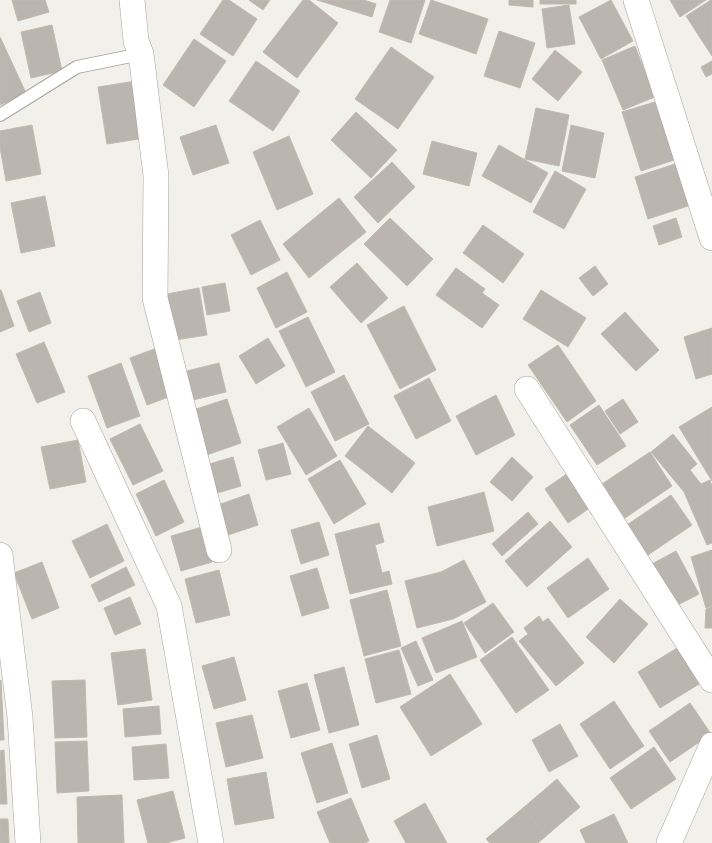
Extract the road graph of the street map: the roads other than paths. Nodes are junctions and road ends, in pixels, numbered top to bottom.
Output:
1 (132, 0) edge
2 (636, 0) edge
3 (140, 54) junction
4 (0, 115) edge
5 (712, 238) edge
6 (527, 389) dead end
7 (83, 421) dead end
8 (219, 550) dead end
9 (0, 555) edge
10 (712, 680) edge
11 (712, 745) edge
12 (28, 843) edge
13 (211, 843) edge
14 (669, 843) edge

1 - 3 street
2 - 5 street
3 - 4 lane
3 - 8 street
6 - 10 street
7 - 13 street
9 - 12 street
11 - 14 street

